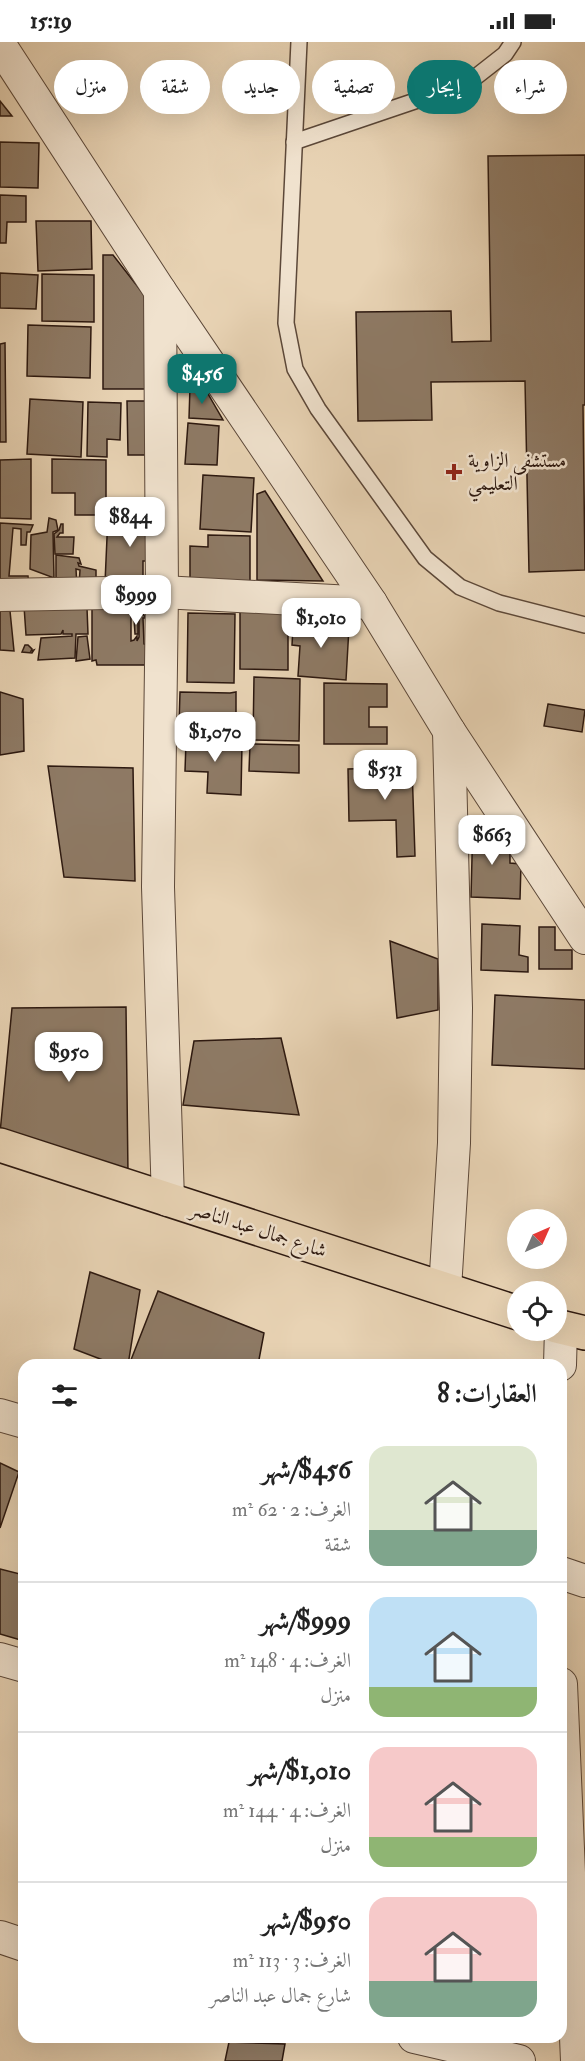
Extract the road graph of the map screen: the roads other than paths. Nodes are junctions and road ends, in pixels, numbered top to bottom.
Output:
1 (299, 42) edge
2 (513, 42) edge
3 (0, 45) edge
4 (294, 142) junction
5 (160, 291) junction
6 (162, 592) junction
7 (0, 595) edge
8 (371, 603) junction
9 (585, 625) edge
10 (449, 730) junction
11 (585, 938) edge
12 (0, 1145) edge
13 (168, 1200) junction
14 (445, 1289) junction
15 (507, 1309) edge
16 (568, 1329) edge
17 (561, 1359) edge
18 (0, 1415) edge
19 (18, 1420) edge
20 (567, 1575) edge
21 (585, 1581) edge
22 (0, 1659) edge
23 (18, 1664) edge
24 (567, 1876) edge
25 (0, 1937) edge
26 (18, 1943) edge
27 (440, 2043) edge
28 (519, 2061) edge
29 (578, 2061) edge

1 - 4 lane
2 - 4 lane
3 - 5 street
4 - 9 lane
5 - 6 street
5 - 8 street
6 - 7 street
6 - 8 street
6 - 13 street
8 - 10 street
10 - 11 street
10 - 14 street
12 - 13 main road, شارع جمال عبد الناصر
13 - 14 main road, شارع جمال عبد الناصر
14 - 15 main road, شارع جمال عبد الناصر
16 - 17 street
18 - 19 street
20 - 21 street
22 - 23 street
24 - 29 street
25 - 26 street
27 - 28 street

